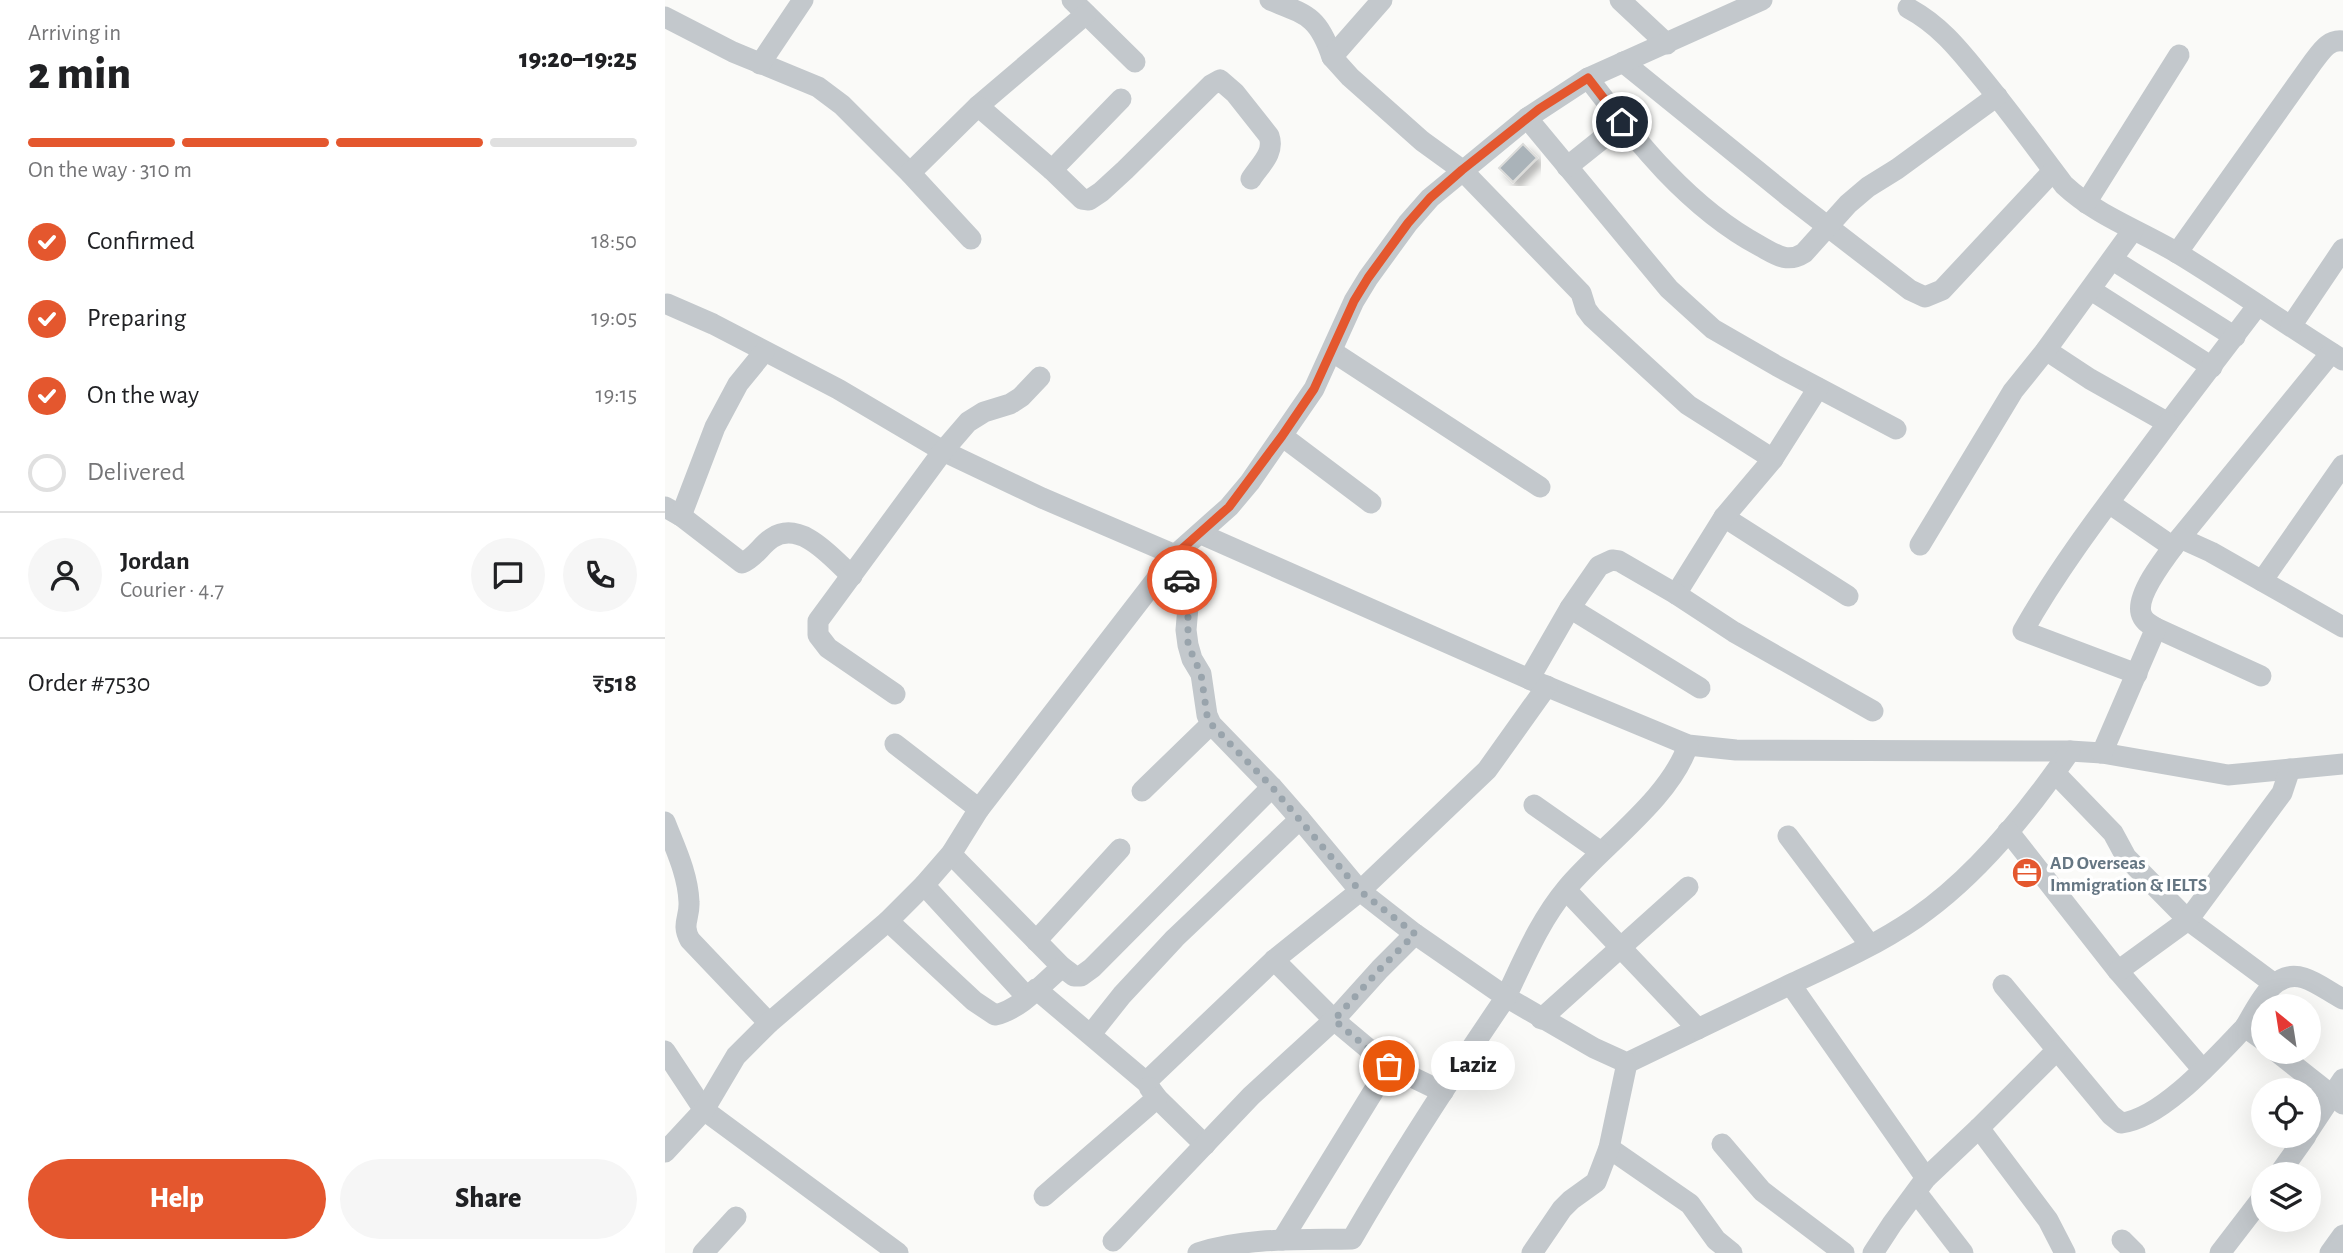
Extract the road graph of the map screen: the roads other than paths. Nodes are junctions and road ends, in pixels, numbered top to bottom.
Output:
1 (803, 0) edge
2 (1270, 0) edge
3 (1382, 0) edge
4 (1620, 0) edge
5 (1762, 0) edge
6 (1079, 7) edge
7 (1908, 8) dead end
8 (665, 17) edge
9 (2343, 41) edge
10 (1667, 44) junction
11 (2179, 55) dead end
12 (1332, 57) junction
13 (1135, 62) dead end
14 (1623, 62) junction
15 (760, 64) junction
16 (1588, 78) junction
17 (1997, 96) junction
18 (1121, 99) dead end
19 (978, 106) junction
20 (1527, 118) junction
21 (1622, 122) junction
22 (1567, 167) junction
23 (1052, 170) junction
24 (1462, 170) junction
25 (2053, 171) junction
26 (910, 173) junction
27 (1251, 179) dead end
28 (2086, 203) junction
29 (1829, 227) junction
30 (2133, 230) junction
31 (971, 239) dead end
32 (2343, 249) edge
33 (2178, 253) junction
34 (2113, 260) junction
35 (2091, 290) junction
36 (667, 304) dead end
37 (2258, 305) junction
38 (2291, 326) junction
39 (2235, 337) junction
40 (2046, 350) junction
41 (764, 352) junction
42 (1333, 352) junction
43 (2337, 357) edge
44 (2212, 367) junction
45 (1040, 377) dead end
46 (1818, 388) junction
47 (2168, 423) junction
48 (1896, 429) dead end
49 (1282, 436) junction
50 (943, 451) junction
51 (1773, 459) junction
52 (2343, 465) edge
53 (1540, 487) dead end
54 (1371, 503) dead end
55 (2109, 503) junction
56 (673, 511) edge
57 (1724, 517) junction
58 (1201, 534) junction
59 (2177, 542) junction
60 (1920, 545) dead end
61 (1175, 555) junction
62 (852, 576) junction
63 (2262, 581) junction
64 (1676, 594) junction
65 (1848, 596) dead end
66 (1570, 608) junction
67 (2343, 627) edge
68 (2156, 628) junction
69 (2137, 674) junction
70 (2261, 676) dead end
71 (1538, 682) junction
72 (1700, 688) dead end
73 (895, 694) dead end
74 (1873, 711) dead end
75 (1211, 724) junction
76 (895, 744) dead end
77 (1688, 745) junction
78 (2070, 751) junction
79 (2102, 753) junction
80 (2343, 764) edge
81 (2290, 769) junction
82 (2055, 773) junction
83 (1272, 787) junction
84 (1142, 791) dead end
85 (1534, 804) dead end
86 (979, 809) junction
87 (1300, 819) junction
88 (665, 822) edge
89 (2008, 831) junction
90 (1787, 836) dead end
91 (1120, 849) dead end
92 (1601, 852) junction
93 (951, 854) junction
94 (924, 885) junction
95 (1688, 887) dead end
96 (1566, 890) junction
97 (1360, 891) junction
98 (2188, 920) junction
99 (888, 921) junction
100 (1415, 934) junction
101 (1036, 941) junction
102 (1871, 944) junction
103 (1621, 948) junction
104 (1274, 960) junction
105 (1062, 967) junction
106 (2117, 971) junction
107 (2273, 983) junction
108 (1791, 985) junction
109 (2003, 985) dead end
110 (1032, 993) junction
111 (1506, 997) junction
112 (2343, 999) edge
113 (1541, 1019) junction
114 (1334, 1020) junction
115 (769, 1023) junction
116 (2245, 1027) junction
117 (1698, 1029) junction
118 (2251, 1032) edge
119 (1091, 1034) junction
120 (665, 1051) edge
121 (2056, 1051) junction
122 (1627, 1063) junction
123 (2295, 1064) edge
124 (1389, 1066) junction
125 (2203, 1070) junction
126 (1152, 1090) junction
127 (1443, 1092) junction
128 (2340, 1093) edge
129 (704, 1110) junction
130 (2321, 1117) edge
131 (1979, 1128) junction
132 (1722, 1144) dead end
133 (1205, 1145) junction
134 (1609, 1148) junction
135 (665, 1152) edge
136 (1921, 1185) junction
137 (1044, 1196) dead end
138 (2251, 1213) edge
139 (736, 1217) dead end
140 (2343, 1235) edge
141 (1282, 1240) junction
142 (1113, 1241) dead end
143 (1348, 1246) edge
144 (703, 1253) edge
145 (898, 1253) edge
146 (1198, 1253) edge
147 (1531, 1253) edge
148 (1732, 1253) edge
149 (1844, 1253) edge
150 (1873, 1253) edge
151 (1963, 1253) edge
152 (2064, 1253) edge
153 (2220, 1253) edge
154 (2330, 1253) edge

1 - 15 street
2 - 12 street
3 - 12 street
4 - 10 street
5 - 10 street
6 - 13 street
6 - 19 street
7 - 17 street
8 - 15 street
9 - 33 street
10 - 14 street
11 - 28 street
12 - 24 street
14 - 16 street
14 - 29 street
15 - 26 street
16 - 20 street
16 - 21 street
17 - 25 street
17 - 29 street
18 - 23 street
19 - 23 street
19 - 26 street
20 - 22 street
20 - 24 street
21 - 22 street
21 - 29 street
22 - 46 street
23 - 27 street
24 - 42 street
24 - 51 street
25 - 28 street
25 - 29 street
26 - 31 street
28 - 30 street
30 - 33 street
30 - 34 street
32 - 38 street
33 - 37 street
34 - 35 street
34 - 39 street
35 - 40 street
35 - 44 street
36 - 41 street
37 - 38 street
37 - 39 street
38 - 43 street
39 - 44 street
40 - 47 street
40 - 60 street
41 - 50 street
41 - 56 street
42 - 49 street
42 - 53 street
43 - 59 street
44 - 47 street
45 - 50 street
46 - 48 street
46 - 51 street
47 - 55 street
49 - 54 street
49 - 58 street
50 - 61 street
50 - 62 street
51 - 57 street
52 - 63 street
55 - 59 street
55 - 69 street
56 - 62 street
57 - 64 street
57 - 65 street
58 - 61 street
58 - 71 street
59 - 63 street
59 - 68 street
61 - 75 street
61 - 86 street
62 - 73 street
63 - 67 street
64 - 66 street
64 - 74 street
66 - 71 street
66 - 72 street
68 - 69 street
68 - 70 street
69 - 79 street
71 - 77 street
71 - 97 street
75 - 83 street
75 - 84 street
76 - 86 street
77 - 78 street
77 - 92 street
78 - 79 street
78 - 82 street
79 - 81 street
80 - 81 street
81 - 98 street
82 - 89 street
82 - 98 street
83 - 87 street
83 - 105 street
85 - 92 street
86 - 93 street
87 - 97 street
87 - 119 street
88 - 115 street
89 - 102 street
89 - 106 street
90 - 102 street
91 - 101 street
92 - 96 street
93 - 94 street
93 - 101 street
94 - 99 street
94 - 110 street
95 - 103 street
96 - 103 street
96 - 111 street
97 - 100 street
97 - 104 street
98 - 106 street
98 - 107 street
99 - 110 street
99 - 115 street
100 - 111 street
100 - 114 street
101 - 105 street
102 - 108 street
103 - 113 street
103 - 117 street
104 - 114 street
104 - 126 street
105 - 110 street
106 - 125 street
107 - 112 street
107 - 116 street
108 - 117 street
108 - 136 street
109 - 121 street
110 - 119 street
111 - 113 street
111 - 127 street
113 - 122 street
114 - 124 street
114 - 133 street
115 - 129 street
116 - 118 street
116 - 125 street
117 - 122 street
119 - 126 street
120 - 129 street
121 - 125 street
121 - 131 street
122 - 134 street
123 - 128 street
124 - 127 street
124 - 141 street
126 - 133 street
126 - 137 street
127 - 143 street
128 - 130 street
129 - 135 street
129 - 145 street
131 - 136 street
131 - 152 street
132 - 149 street
133 - 142 street
134 - 147 street
134 - 148 street
136 - 150 street
136 - 151 street
138 - 153 street
139 - 144 street
140 - 154 street
141 - 143 street
141 - 146 street

